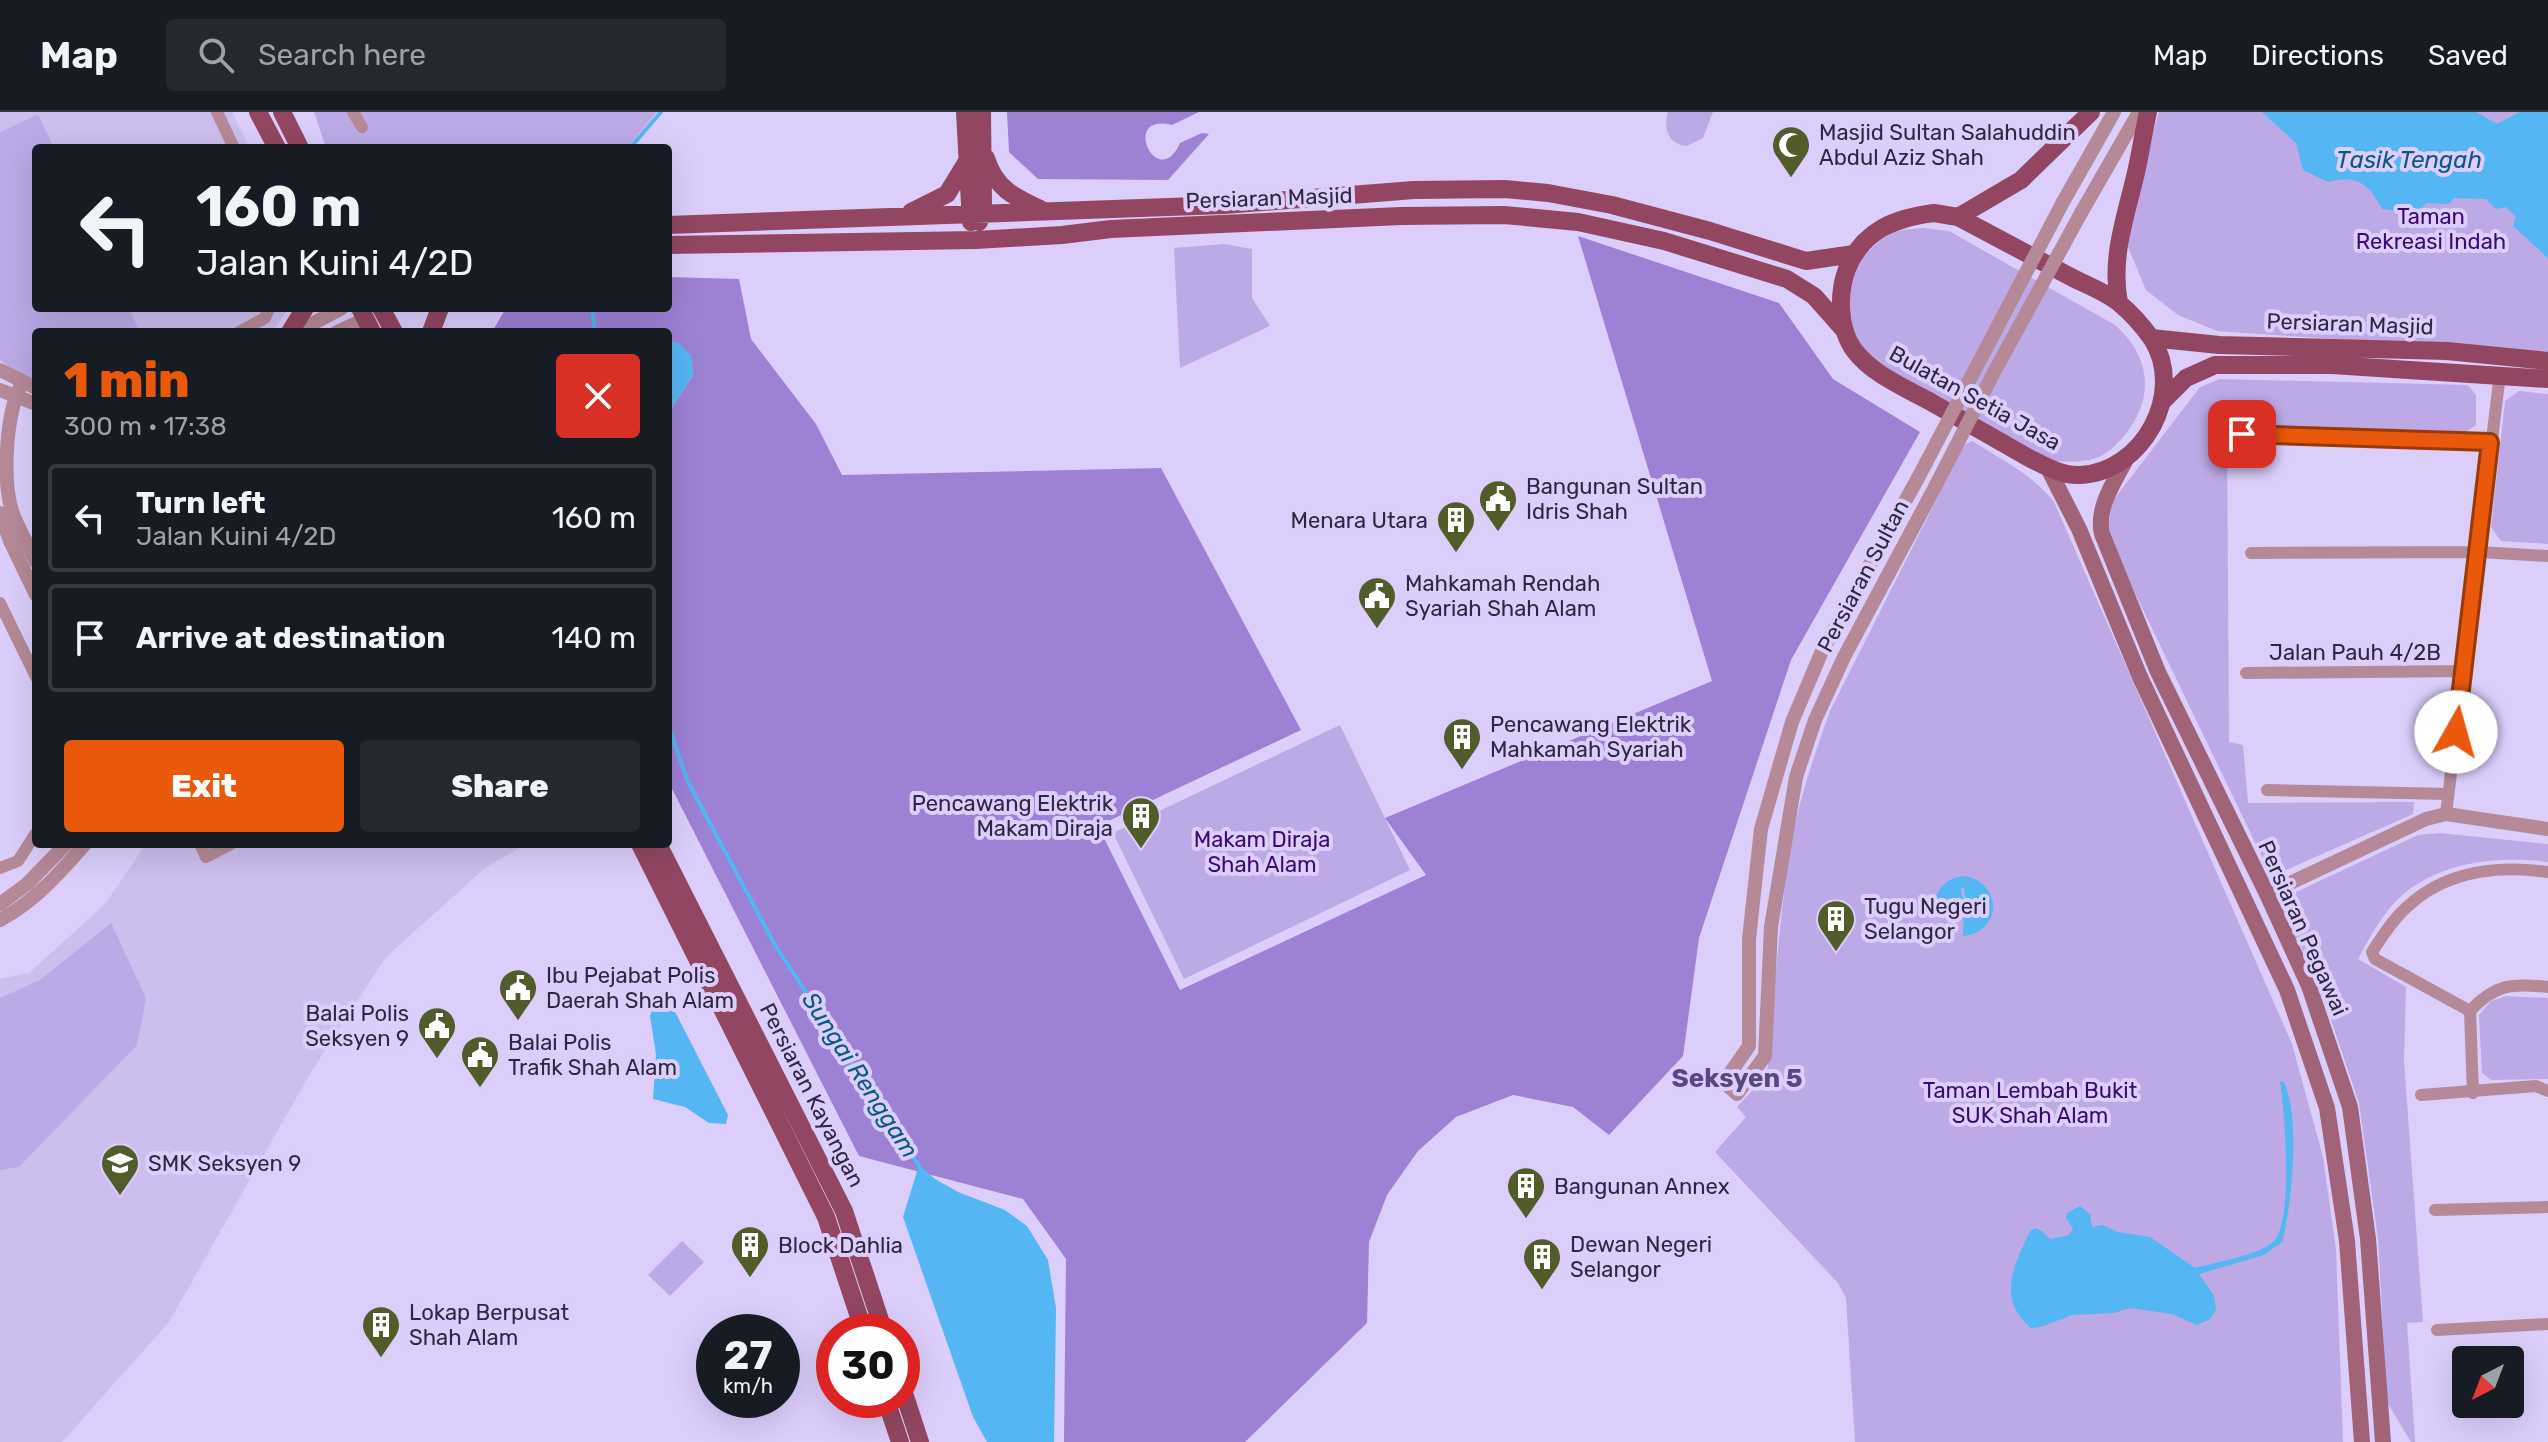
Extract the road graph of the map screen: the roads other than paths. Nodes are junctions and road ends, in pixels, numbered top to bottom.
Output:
1 (217, 112) edge
2 (258, 112) edge
3 (282, 112) edge
4 (353, 112) edge
5 (965, 112) edge
6 (982, 112) edge
7 (2091, 112) edge
8 (2114, 112) edge
9 (2139, 112) edge
10 (2148, 112) edge
11 (362, 127) dead end
12 (232, 144) edge
13 (275, 144) edge
14 (298, 144) edge
15 (983, 150) junction
16 (966, 163) junction
17 (1043, 210) junction
18 (905, 215) junction
19 (975, 216) junction
20 (1958, 217) junction
21 (672, 225) edge
22 (1111, 229) junction
23 (896, 240) junction
24 (672, 245) edge
25 (1854, 254) junction
26 (2119, 303) junction
27 (267, 312) edge
28 (334, 312) edge
29 (366, 320) edge
30 (246, 328) edge
31 (304, 328) edge
32 (347, 328) edge
33 (1845, 331) junction
34 (2151, 338) junction
35 (2548, 361) edge
36 (2500, 374) junction
37 (2548, 379) edge
38 (2, 380) edge
39 (29, 385) edge
40 (14, 397) junction
41 (2163, 401) junction
42 (32, 403) edge
43 (2242, 434) dead end
44 (2490, 442) junction
45 (2125, 461) junction
46 (2048, 468) junction
47 (0, 513) edge
48 (2479, 552) junction
49 (32, 553) edge
50 (2251, 553) dead end
51 (2548, 556) edge
52 (32, 587) edge
53 (0, 603) edge
54 (32, 669) edge
55 (2464, 671) junction
56 (2246, 673) dead end
57 (2267, 790) dead end
58 (2448, 794) junction
59 (2446, 814) junction
60 (2548, 829) edge
61 (32, 839) edge
62 (62, 848) edge
63 (81, 848) edge
64 (202, 848) edge
65 (223, 848) edge
66 (642, 848) edge
67 (660, 848) edge
68 (0, 868) edge
69 (2548, 872) edge
70 (2267, 894) junction
71 (0, 904) edge
72 (0, 920) edge
73 (2548, 987) edge
74 (2470, 1011) junction
75 (2548, 1091) edge
76 (2473, 1093) junction
77 (2421, 1095) dead end
78 (2548, 1207) edge
79 (2435, 1210) dead end
80 (858, 1314) edge
81 (878, 1314) edge
82 (2548, 1324) edge
83 (2437, 1330) dead end
84 (892, 1418) edge
85 (912, 1418) edge
86 (900, 1442) edge
87 (920, 1442) edge
88 (2362, 1442) edge
89 (2383, 1442) edge

1 - 12 street
2 - 13 main road
3 - 14 main road
4 - 11 street
5 - 16 main road
6 - 15 main road
7 - 20 main road
8 - 9 street, Persiaran Sultan, bridge
10 - 26 main road
15 - 17 main road
15 - 19 main road
16 - 18 main road
16 - 19 main road
17 - 19 main road, Persiaran Masjid
17 - 25 main road, Persiaran Masjid
18 - 19 main road, Persiaran Masjid
18 - 21 main road, Persiaran Masjid
19 - 22 main road
19 - 23 main road
20 - 25 main road, Bulatan Setia Jasa
20 - 26 main road, Bulatan Setia Jasa
22 - 23 main road, Persiaran Masjid
22 - 33 main road, Persiaran Masjid
23 - 24 main road, Persiaran Masjid
25 - 33 main road, Bulatan Setia Jasa
26 - 34 main road, Bulatan Setia Jasa
27 - 30 street
28 - 31 street
29 - 32 street
33 - 46 main road, Bulatan Setia Jasa
34 - 35 main road, Persiaran Masjid
34 - 41 main road, Bulatan Setia Jasa
36 - 37 main road, Persiaran Masjid
36 - 41 main road, Persiaran Masjid
36 - 44 street
38 - 39 street
38 - 40 street
39 - 40 street
40 - 42 street
40 - 49 street
41 - 45 main road
43 - 44 street
44 - 48 street
45 - 46 main road, Bulatan Setia Jasa
45 - 70 main road, Persiaran Pegawai
46 - 88 main road, Persiaran Pegawai
47 - 52 street
48 - 50 street
48 - 51 street
48 - 55 street
53 - 54 street
55 - 56 street, Jalan Pauh 4/2B
55 - 58 street
57 - 58 street
58 - 59 street
59 - 60 street
59 - 70 street
61 - 68 street
62 - 71 street
63 - 72 street
64 - 65 street
66 - 80 main road, Persiaran Kayangan
67 - 81 main road, Persiaran Kayangan
69 - 74 street
70 - 89 main road, Persiaran Pegawai
73 - 74 street
74 - 76 street
75 - 76 street
76 - 77 street
78 - 79 street
82 - 83 street
84 - 86 main road
85 - 87 main road

